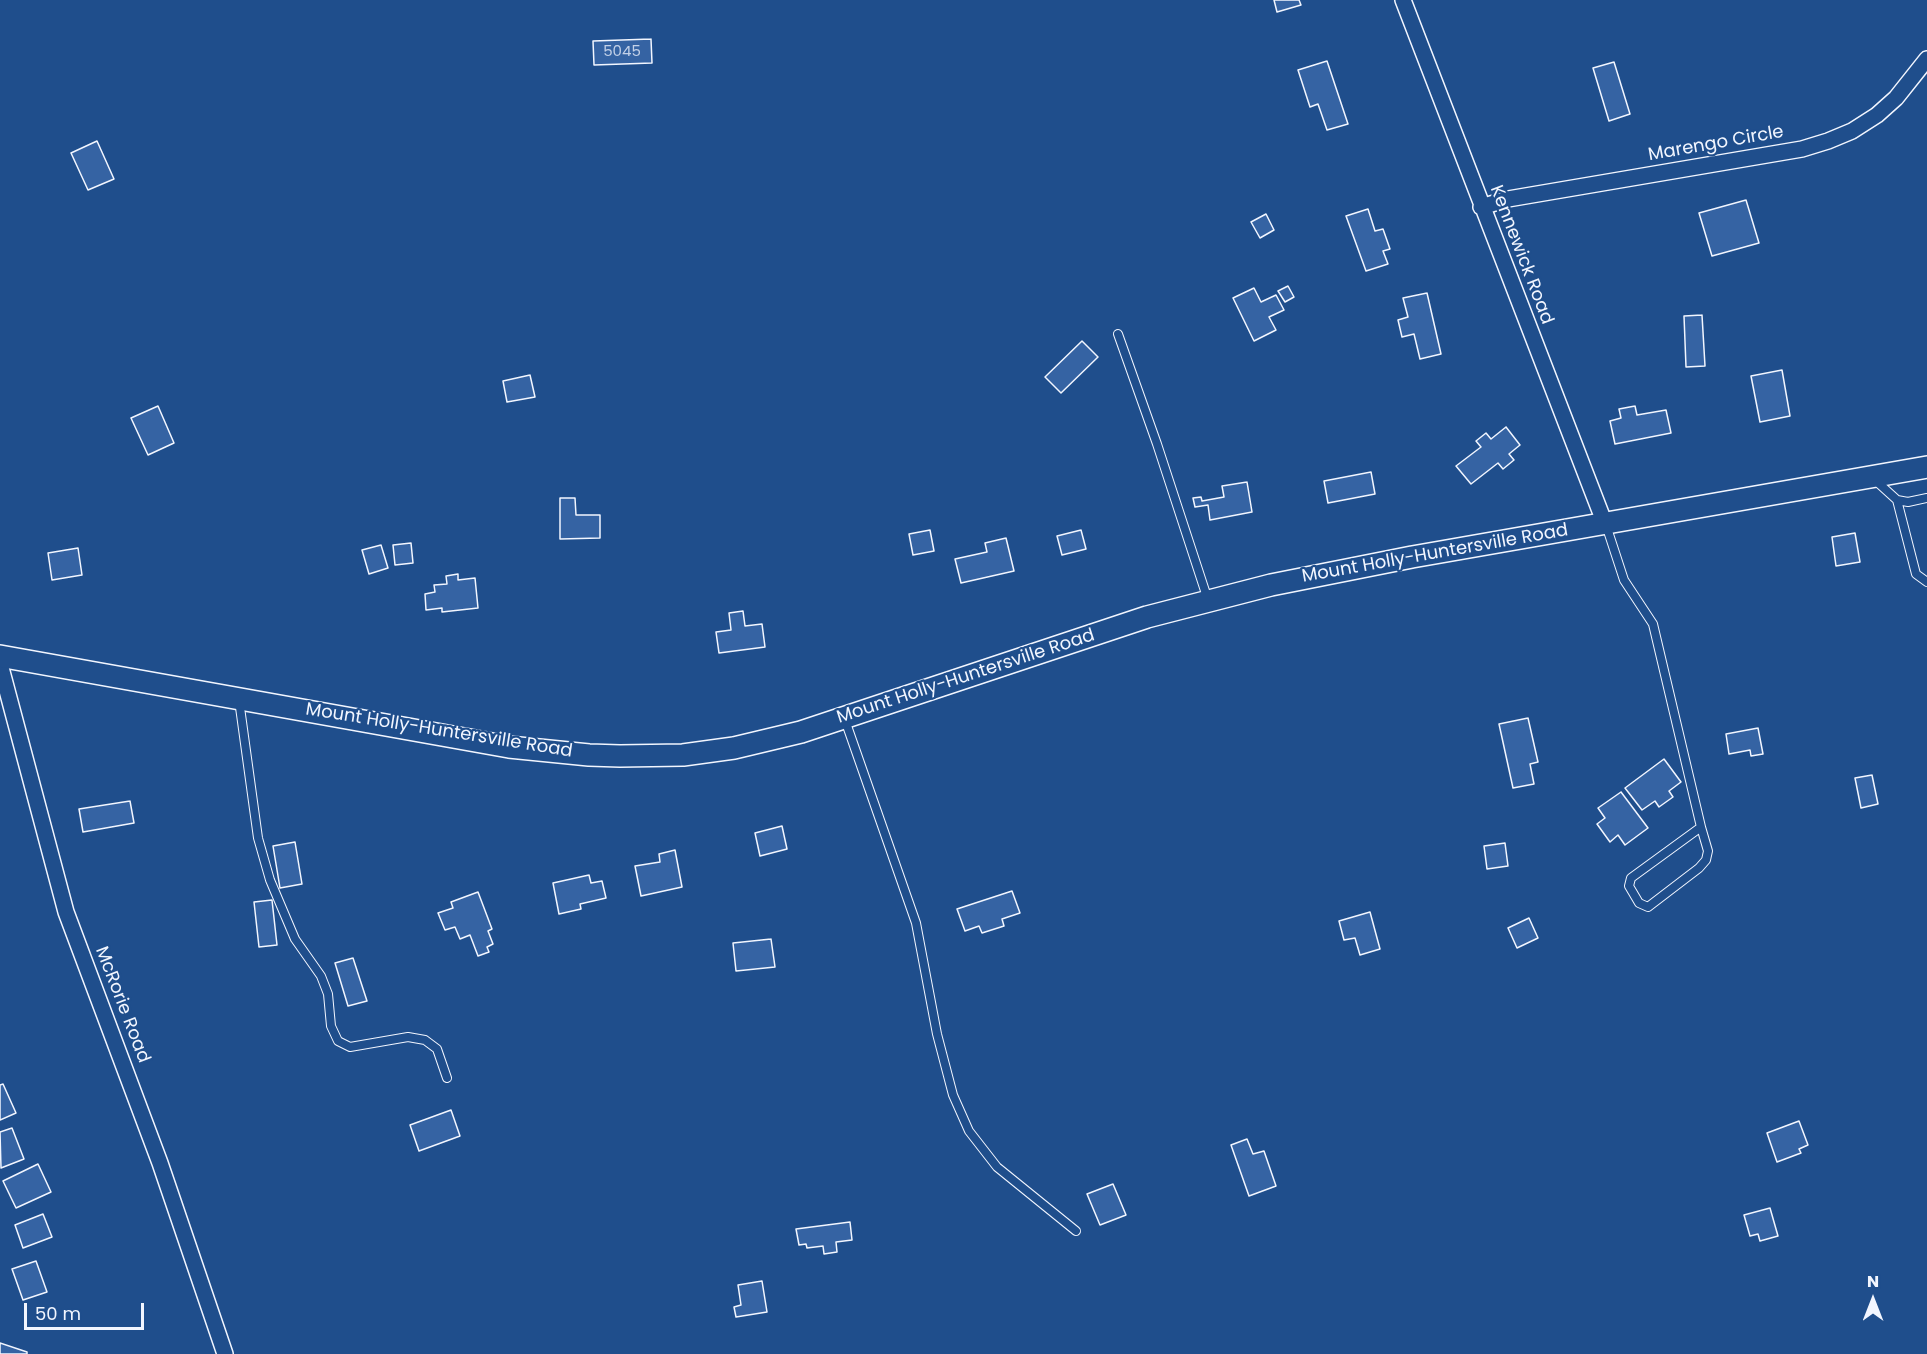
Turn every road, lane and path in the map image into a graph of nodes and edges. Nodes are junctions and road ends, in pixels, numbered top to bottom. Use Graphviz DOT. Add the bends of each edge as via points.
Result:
graph roads {
  1 [pos="1403,0"];
  2 [pos="1927,59"];
  3 [pos="1481,207"];
  4 [pos="1118,334"];
  5 [pos="1927,467"];
  6 [pos="1872,477"];
  7 [pos="1927,498"];
  8 [pos="1897,500"];
  9 [pos="1605,524"];
  10 [pos="1927,582"];
  11 [pos="1209,601"];
  12 [pos="1,656"];
  13 [pos="239,698"];
  14 [pos="844,718"];
  15 [pos="1701,827"];
  16 [pos="447,1078"];
  17 [pos="1077,1231"];
  18 [pos="225,1354"];
  1 -- 3 [label="street, Kennewick Road"];
  2 -- 3 [label="street, Marengo Circle" via="1877,115 1828,141"];
  3 -- 9 [label="street, Kennewick Road"];
  4 -- 11 [label="lane"];
  5 -- 6 [label="main road, Mount Holly-Huntersville Road"];
  6 -- 8 [label="lane"];
  6 -- 9 [label="main road, Mount Holly-Huntersville Road"];
  7 -- 8 [label="lane"];
  8 -- 10 [label="lane" via="1916,574"];
  9 -- 11 [label="main road, Mount Holly-Huntersville Road" via="1314,575"];
  9 -- 15 [label="lane" via="1624,580 1653,624"];
  11 -- 14 [label="main road, Mount Holly-Huntersville Road" via="1148,617"];
  12 -- 13 [label="main road, Mount Holly-Huntersville Road"];
  12 -- 18 [label="street, McRorie Road" via="66,912 160,1162"];
  13 -- 14 [label="main road, Mount Holly-Huntersville Road" via="509,747 620,756 682,755 734,748"];
  13 -- 16 [label="lane" via="258,838 270,880 294,939 321,976 338,1041 350,1047 408,1037 425,1040 436,1049"];
  14 -- 17 [label="lane" via="916,923 942,1054 953,1095 969,1131 996,1167"];
  15 -- 15 [label="lane" via="1708,851 1706,860 1648,907 1639,903 1629,886 1630,878"];
}
